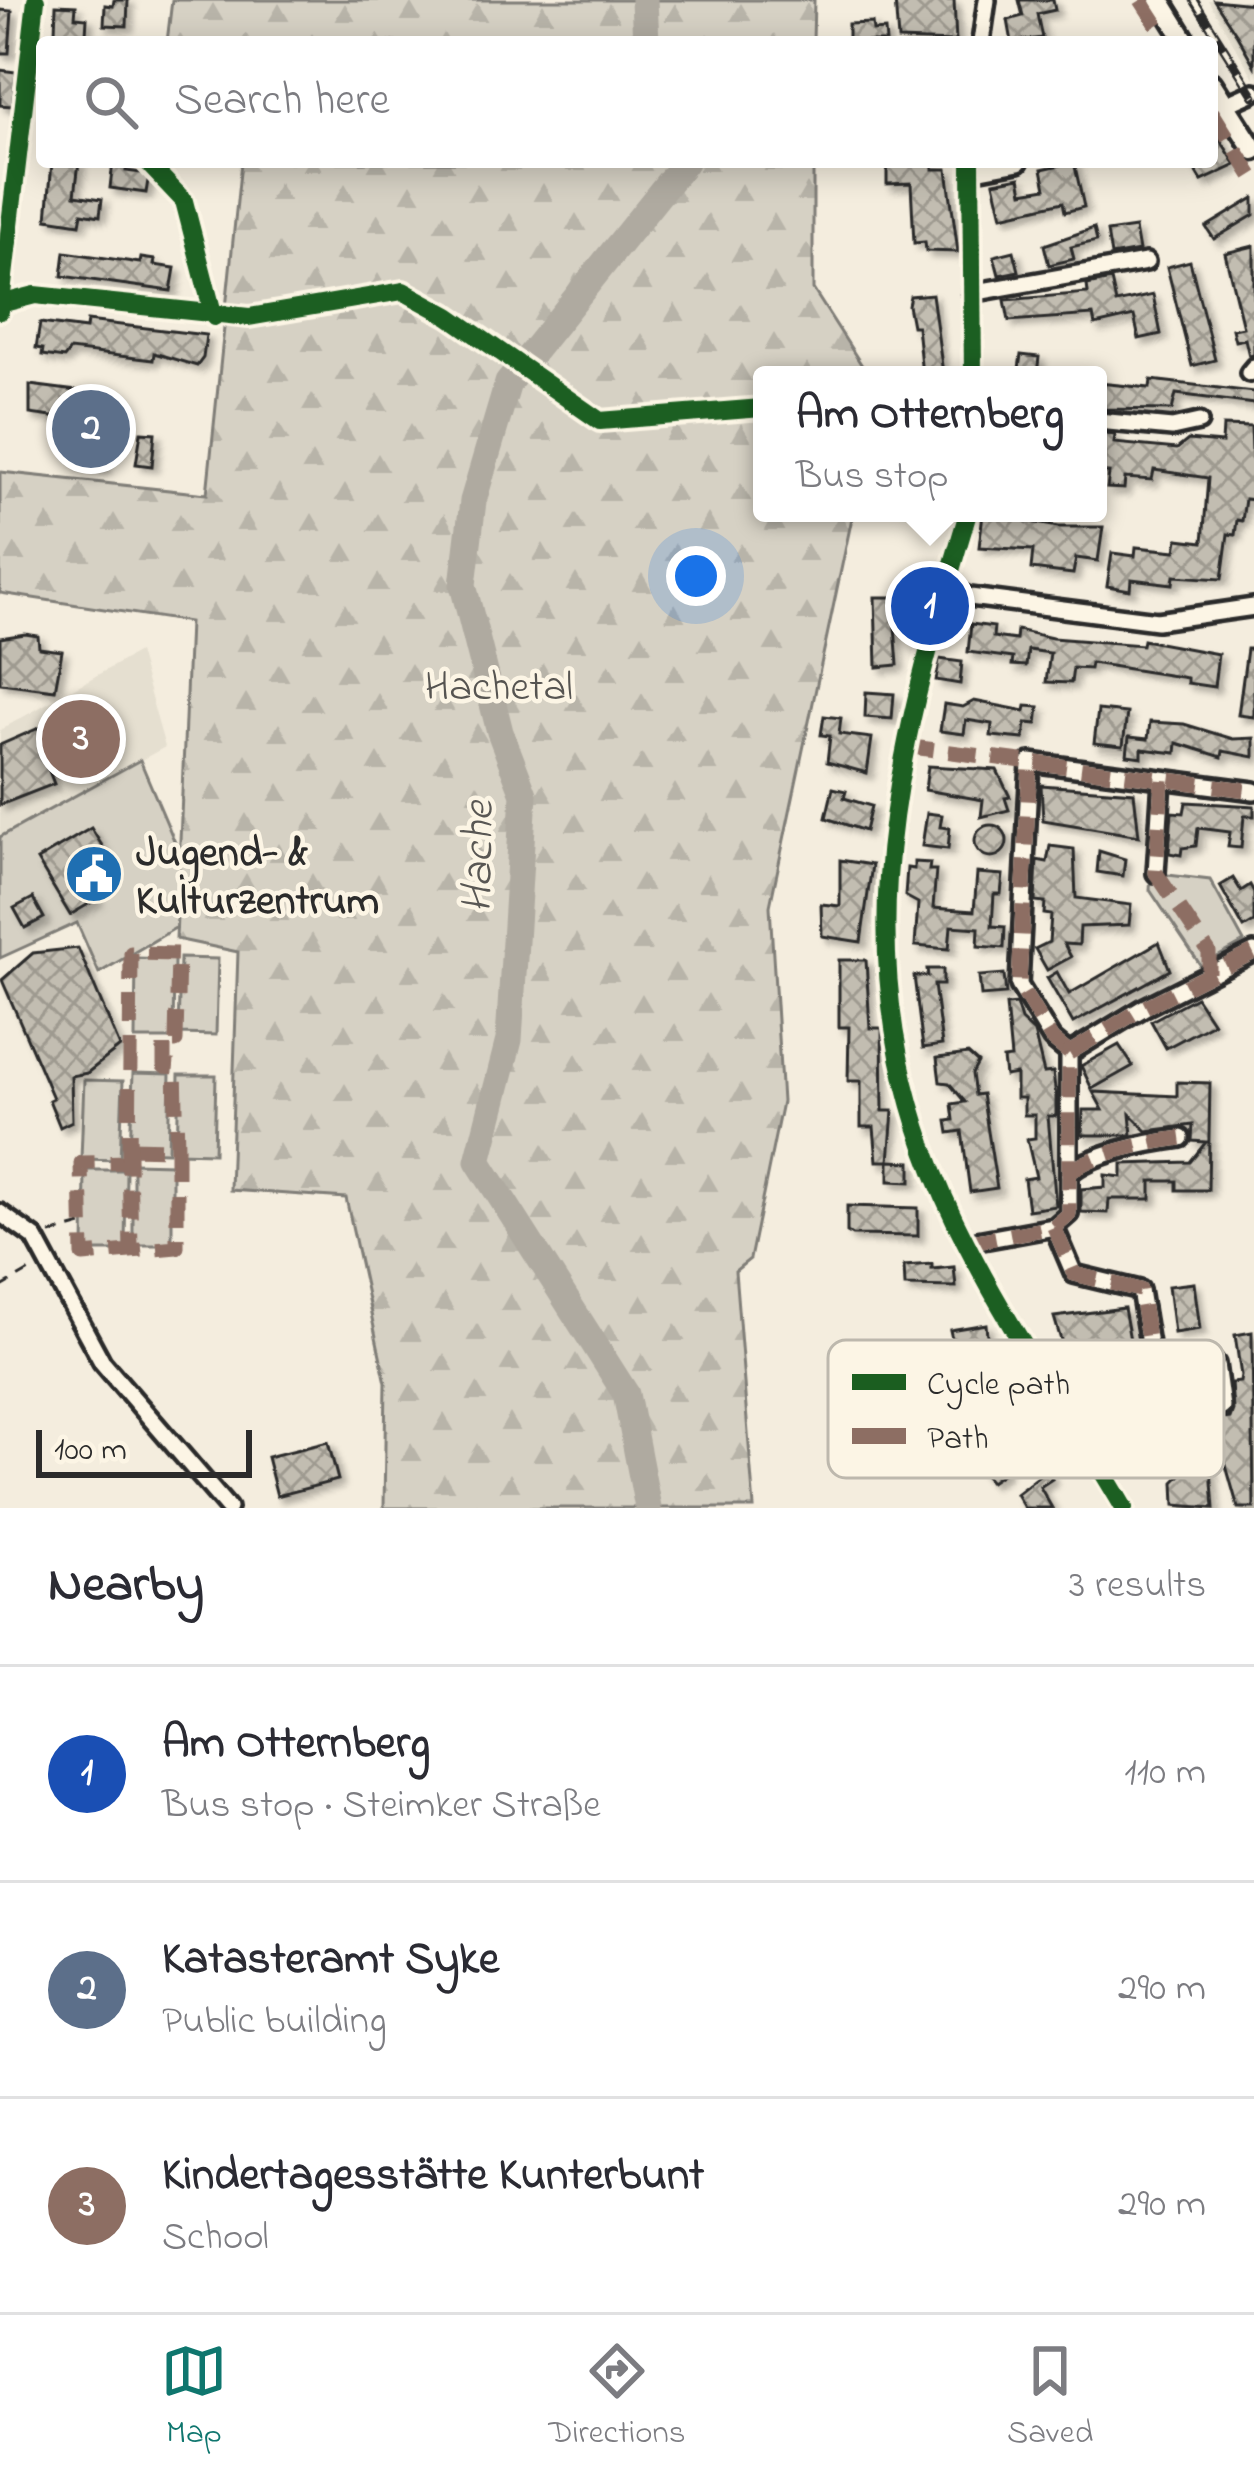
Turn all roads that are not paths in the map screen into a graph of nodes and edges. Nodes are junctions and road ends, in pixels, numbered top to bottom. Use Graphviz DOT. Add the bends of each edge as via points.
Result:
graph roads {
  1 [pos="36,0"];
  2 [pos="986,0"];
  3 [pos="1160,0"];
  4 [pos="982,36"];
  5 [pos="1182,36"];
  6 [pos="1254,92"];
  7 [pos="1218,94"];
  8 [pos="1225,105"];
  9 [pos="1254,150"];
  10 [pos="971,168"];
  11 [pos="4,254"];
  12 [pos="1146,262"];
  13 [pos="970,293"];
  14 [pos="0,310"];
  15 [pos="973,366"];
  16 [pos="1107,422"];
  17 [pos="1199,422"];
  18 [pos="965,522"];
  19 [pos="945,588"];
  20 [pos="1254,607"];
  21 [pos="1162,780"];
  22 [pos="1254,791"];
  23 [pos="1156,873"];
  24 [pos="1254,952"];
  25 [pos="1069,1053"];
  26 [pos="1181,1138"];
  27 [pos="1069,1174"];
  28 [pos="0,1213"];
  29 [pos="1054,1227"];
  30 [pos="965,1243"];
  31 [pos="1025,1340"];
  32 [pos="1148,1340"];
  33 [pos="1107,1478"];
  34 [pos="228,1508"];
  35 [pos="1124,1508"];
  1 -- 11 [label="street"];
  2 -- 4 [label="street"];
  3 -- 5 [label="main road"];
  6 -- 8 [label="street"];
  7 -- 8 [label="main road"];
  8 -- 9 [label="main road"];
  10 -- 13 [label="street"];
  11 -- 14 [label="street"];
  12 -- 13 [label="street"];
  13 -- 15 [label="street"];
  16 -- 17 [label="street" via="1172,428"];
  18 -- 19 [label="street"];
  19 -- 20 [label="street" via="970,598 1156,620"];
  19 -- 30 [label="street" via="904,746 884,936 893,1039 916,1128"];
  21 -- 22 [label="street"];
  21 -- 23 [label="street"];
  21 -- 25 [label="street" via="1030,762 1019,985"];
  24 -- 25 [label="street"];
  25 -- 27 [label="street"];
  26 -- 27 [label="street" via="1136,1145"];
  27 -- 29 [label="street" via="1069,1214"];
  28 -- 34 [label="street" via="35,1238 102,1362"];
  29 -- 30 [label="street"];
  29 -- 32 [label="street" via="1074,1274 1140,1290"];
  30 -- 31 [label="street"];
  33 -- 35 [label="street"];
}
